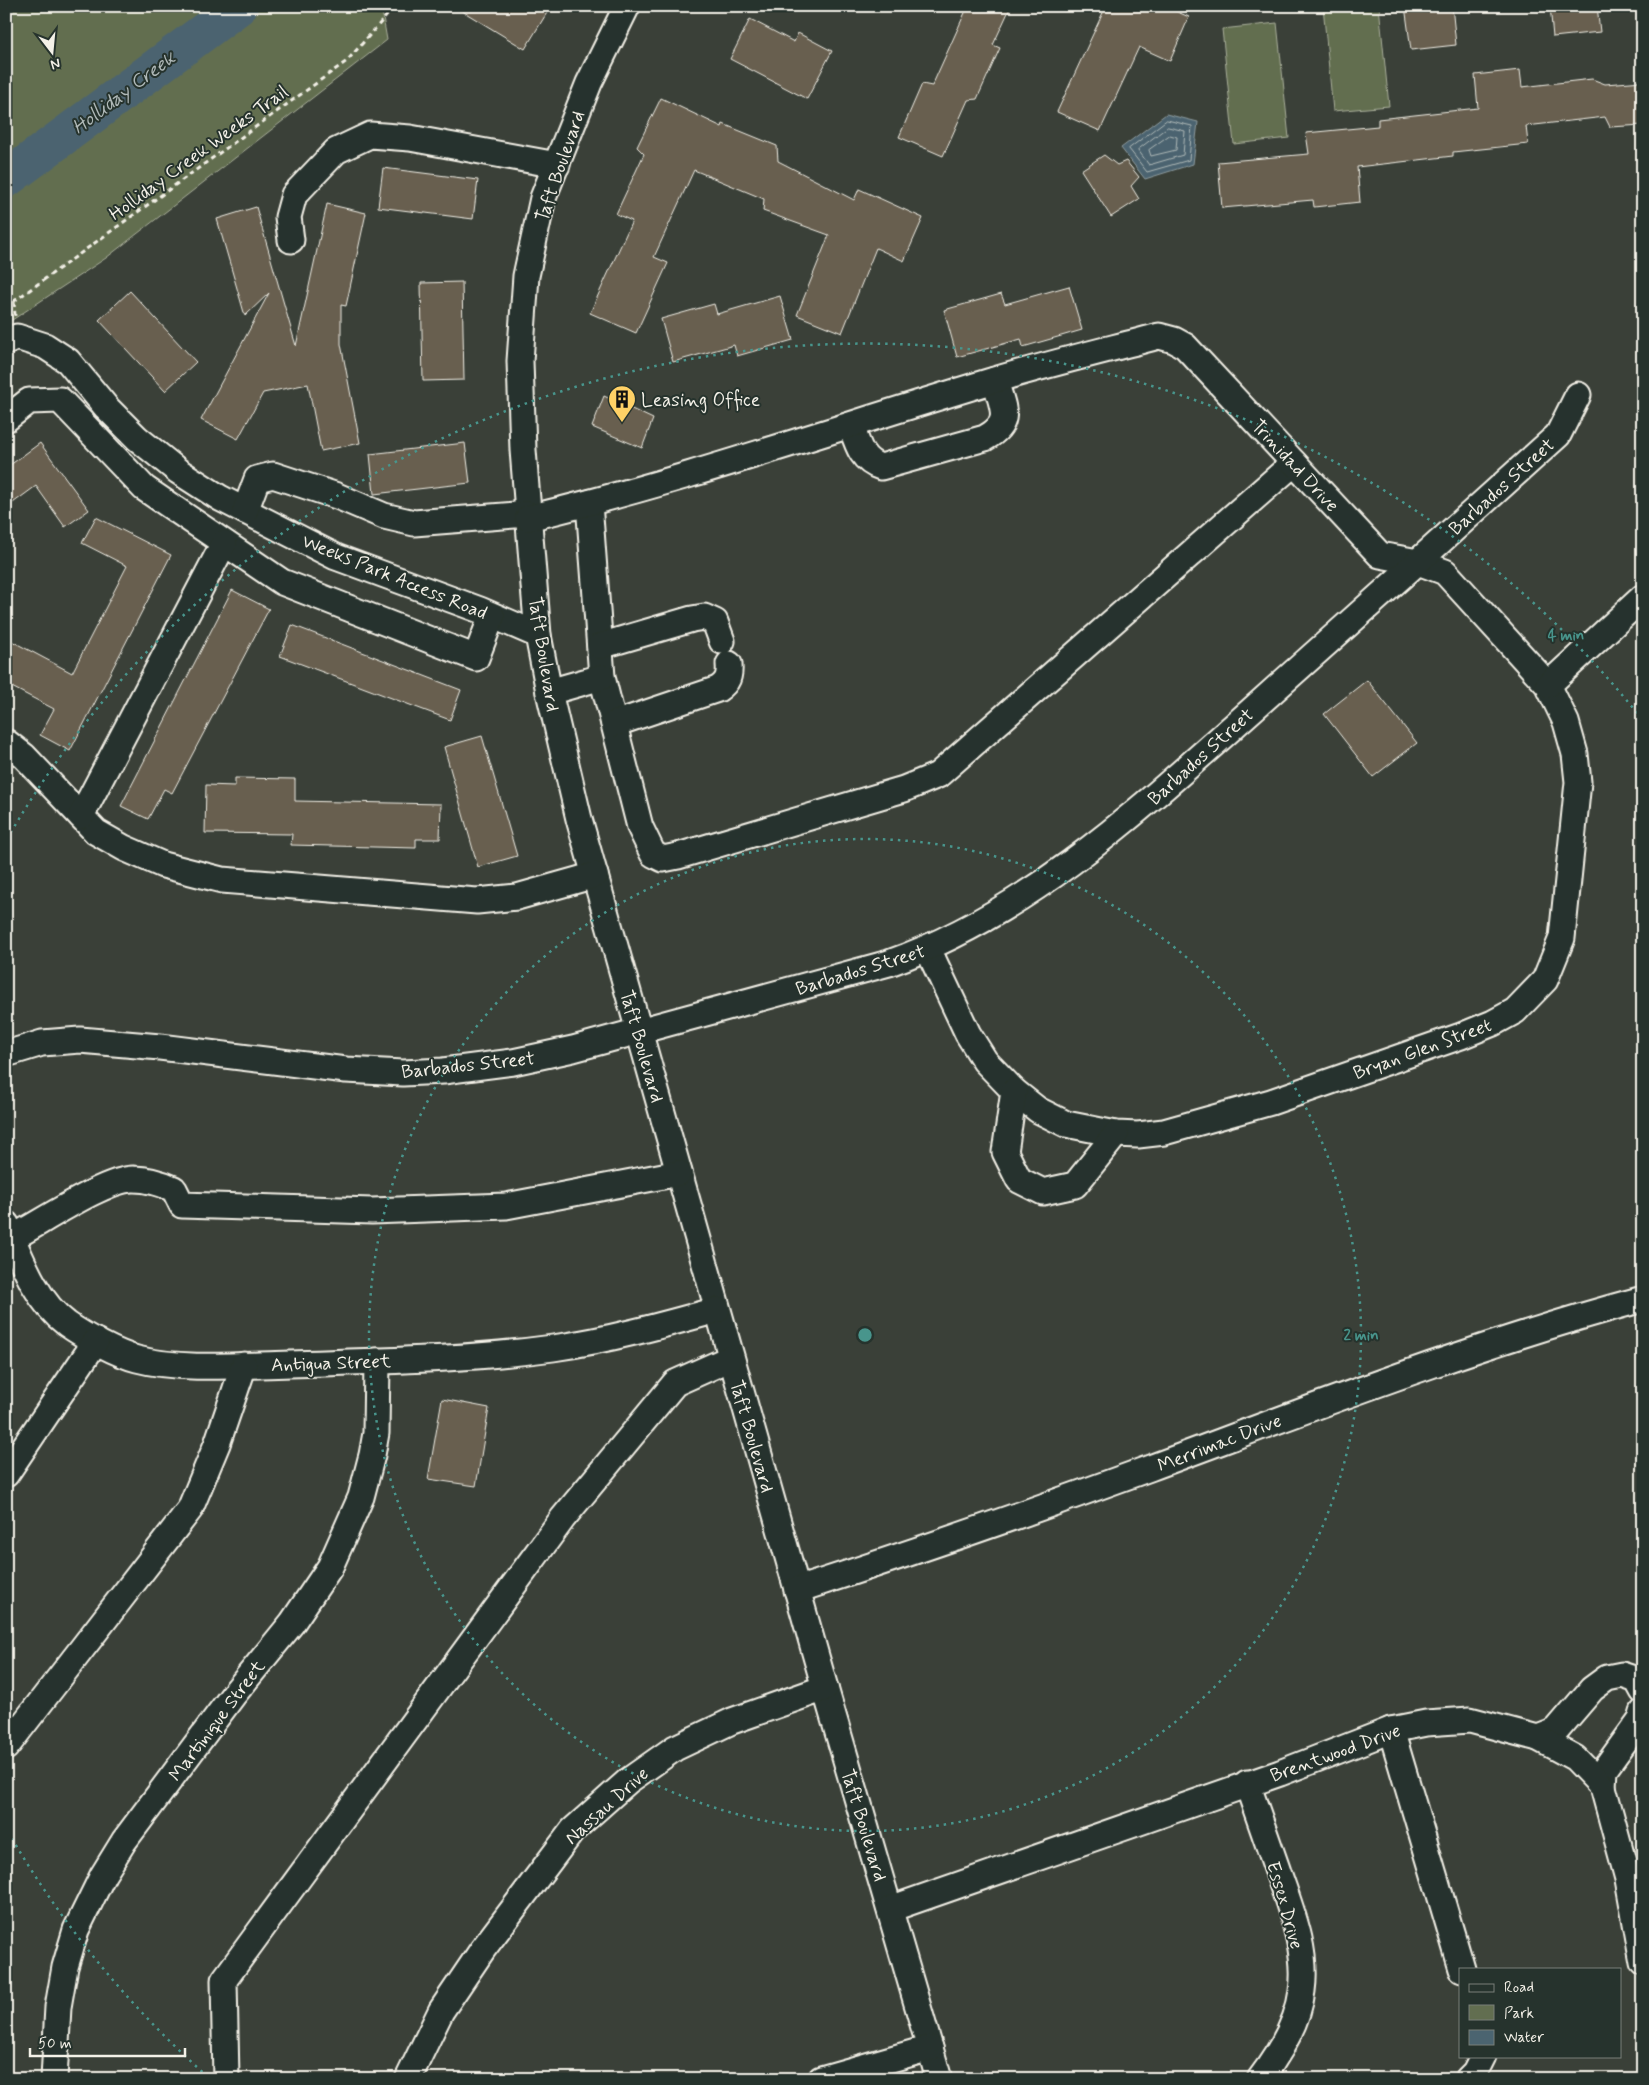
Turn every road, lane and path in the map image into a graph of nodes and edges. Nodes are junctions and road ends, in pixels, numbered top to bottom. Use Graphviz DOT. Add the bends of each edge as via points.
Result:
graph roads {
  1 [pos="395,6"];
  2 [pos="627,6"];
  3 [pos="556,165"];
  4 [pos="291,240"];
  5 [pos="6,307"];
  6 [pos="12,339"];
  7 [pos="995,380"];
  8 [pos="1578,395"];
  9 [pos="6,419"];
  10 [pos="851,425"];
  11 [pos="1294,463"];
  12 [pos="589,503"];
  13 [pos="245,511"];
  14 [pos="528,516"];
  15 [pos="224,543"];
  16 [pos="1418,562"];
  17 [pos="1643,597"];
  18 [pos="492,616"];
  19 [pos="538,636"];
  20 [pos="722,640"];
  21 [pos="600,646"];
  22 [pos="730,664"];
  23 [pos="602,677"];
  24 [pos="1548,685"];
  25 [pos="549,692"];
  26 [pos="614,724"];
  27 [pos="6,742"];
  28 [pos="81,816"];
  29 [pos="594,875"];
  30 [pos="928,949"];
  31 [pos="639,1031"];
  32 [pos="6,1054"];
  33 [pos="1014,1091"];
  34 [pos="1116,1134"];
  35 [pos="679,1173"];
  36 [pos="8,1234"];
  37 [pos="1643,1299"];
  38 [pos="717,1310"];
  39 [pos="96,1341"];
  40 [pos="731,1358"];
  41 [pos="377,1361"];
  42 [pos="244,1365"];
  43 [pos="6,1474"];
  44 [pos="797,1590"];
  45 [pos="825,1688"];
  46 [pos="1643,1692"];
  47 [pos="1643,1712"];
  48 [pos="1390,1730"];
  49 [pos="1538,1738"];
  50 [pos="6,1747"];
  51 [pos="1247,1783"];
  52 [pos="1602,1787"];
  53 [pos="890,1908"];
  54 [pos="1643,1962"];
  55 [pos="1462,1968"];
  56 [pos="930,2048"];
  57 [pos="1482,2058"];
  58 [pos="54,2079"];
  59 [pos="226,2079"];
  60 [pos="408,2079"];
  61 [pos="821,2079"];
  62 [pos="939,2079"];
  63 [pos="1260,2079"];
  64 [pos="1468,2079"];
  1 -- 5 [label="path, Holliday Creek Weeks Trail" via="347,62"];
  2 -- 3 [label="street, Taft Boulevard" via="589,83"];
  3 -- 4 [label="street" via="410,138 370,135 336,152 294,194 288,217"];
  3 -- 14 [label="street, Taft Boulevard" via="543,198 526,276 520,361"];
  6 -- 13 [label="street, Weeks Park Access Road" via="45,346 68,361 137,438 178,471"];
  7 -- 10 [label="street"];
  7 -- 10 [label="street" via="1004,422 985,438 881,467 871,464 861,452"];
  7 -- 11 [label="street, Trinidad Drive" via="1159,336 1174,340 1185,346"];
  8 -- 16 [label="street, Barbados Street" via="1558,435"];
  9 -- 15 [label="street" via="29,401 60,400 144,488"];
  10 -- 12 [label="street"];
  11 -- 16 [label="street, Trinidad Drive" via="1380,555"];
  11 -- 26 [label="street" via="938,775 904,790 663,859 653,854 640,827"];
  12 -- 14 [label="street"];
  12 -- 21 [label="street"];
  13 -- 14 [label="street" via="257,479 273,475 384,516 414,523"];
  13 -- 18 [label="street, Weeks Park Access Road" via="336,557"];
  14 -- 19 [label="street, Taft Boulevard"];
  15 -- 18 [label="street" via="282,582 476,658"];
  15 -- 28 [label="street"];
  16 -- 24 [label="street, Bryan Glen Street" via="1445,572"];
  16 -- 30 [label="street, Barbados Street" via="1134,814 1018,900"];
  17 -- 24 [label="street"];
  18 -- 19 [label="street, Weeks Park Access Road"];
  19 -- 25 [label="street, Taft Boulevard"];
  20 -- 21 [label="street" via="715,622 704,617"];
  21 -- 23 [label="street"];
  22 -- 26 [label="street" via="727,682 718,689"];
  23 -- 25 [label="street"];
  23 -- 26 [label="street"];
  24 -- 34 [label="street, Bryan Glen Street" via="1566,722 1575,754 1578,782 1562,938 1545,980 1515,1011 1461,1036 1271,1102 1164,1132"];
  25 -- 29 [label="street, Taft Boulevard"];
  27 -- 28 [label="street" via="24,756"];
  28 -- 29 [label="street" via="96,832 163,866 222,880 478,901 517,897"];
  29 -- 31 [label="street, Taft Boulevard"];
  30 -- 31 [label="street, Barbados Street" via="890,963"];
  30 -- 33 [label="street, Bryan Glen Street" via="968,1034 985,1060"];
  31 -- 32 [label="street, Barbados Street" via="513,1062 442,1071 346,1070 80,1040 42,1044"];
  31 -- 35 [label="street, Taft Boulevard"];
  33 -- 34 [label="street, Bryan Glen Street" via="1038,1110 1066,1124"];
  33 -- 34 [label="street" via="1005,1152 1019,1180 1043,1192 1075,1185"];
  35 -- 36 [label="street" via="506,1206 372,1211 182,1205 174,1189 154,1181 132,1178 107,1186"];
  35 -- 38 [label="street, Taft Boulevard"];
  36 -- 39 [label="street, Antigua Street" via="48,1306 66,1324"];
  37 -- 44 [label="street, Merrimac Drive" via="1413,1372 1128,1476"];
  38 -- 40 [label="street, Taft Boulevard"];
  38 -- 41 [label="street, Antigua Street" via="647,1330 553,1348"];
  39 -- 42 [label="street, Antigua Street" via="136,1359 161,1363"];
  39 -- 43 [label="street"];
  40 -- 44 [label="street, Taft Boulevard"];
  40 -- 59 [label="street" via="675,1383 564,1518 224,1980"];
  41 -- 42 [label="street, Antigua Street"];
  41 -- 58 [label="street, Martinique Street" via="376,1433 372,1455 361,1497 330,1567 292,1623 234,1694 124,1841 103,1875 76,1930 65,1967 58,2007"];
  42 -- 50 [label="street" via="218,1444 190,1510"];
  44 -- 45 [label="street, Taft Boulevard"];
  45 -- 53 [label="street, Taft Boulevard"];
  45 -- 60 [label="street, Nassau Drive" via="732,1721 675,1748 628,1781 573,1830 441,2011"];
  46 -- 49 [label="street" via="1637,1680 1622,1675 1607,1678 1592,1689 1556,1731"];
  47 -- 52 [label="street" via="1604,1770"];
  48 -- 49 [label="street, Brentwood Drive" via="1470,1720"];
  48 -- 51 [label="street, Brentwood Drive"];
  48 -- 55 [label="street"];
  49 -- 52 [label="street, Brentwood Drive" via="1575,1758"];
  51 -- 53 [label="street, Brentwood Drive"];
  51 -- 63 [label="street, Essex Drive" via="1294,1919 1303,1965 1302,1992 1293,2026"];
  52 -- 54 [label="street, Brentwood Drive" via="1628,1878"];
  53 -- 56 [label="street, Taft Boulevard"];
  56 -- 61 [label="street"];
  56 -- 62 [label="street, Taft Boulevard"];
  57 -- 64 [label="street"];
}
